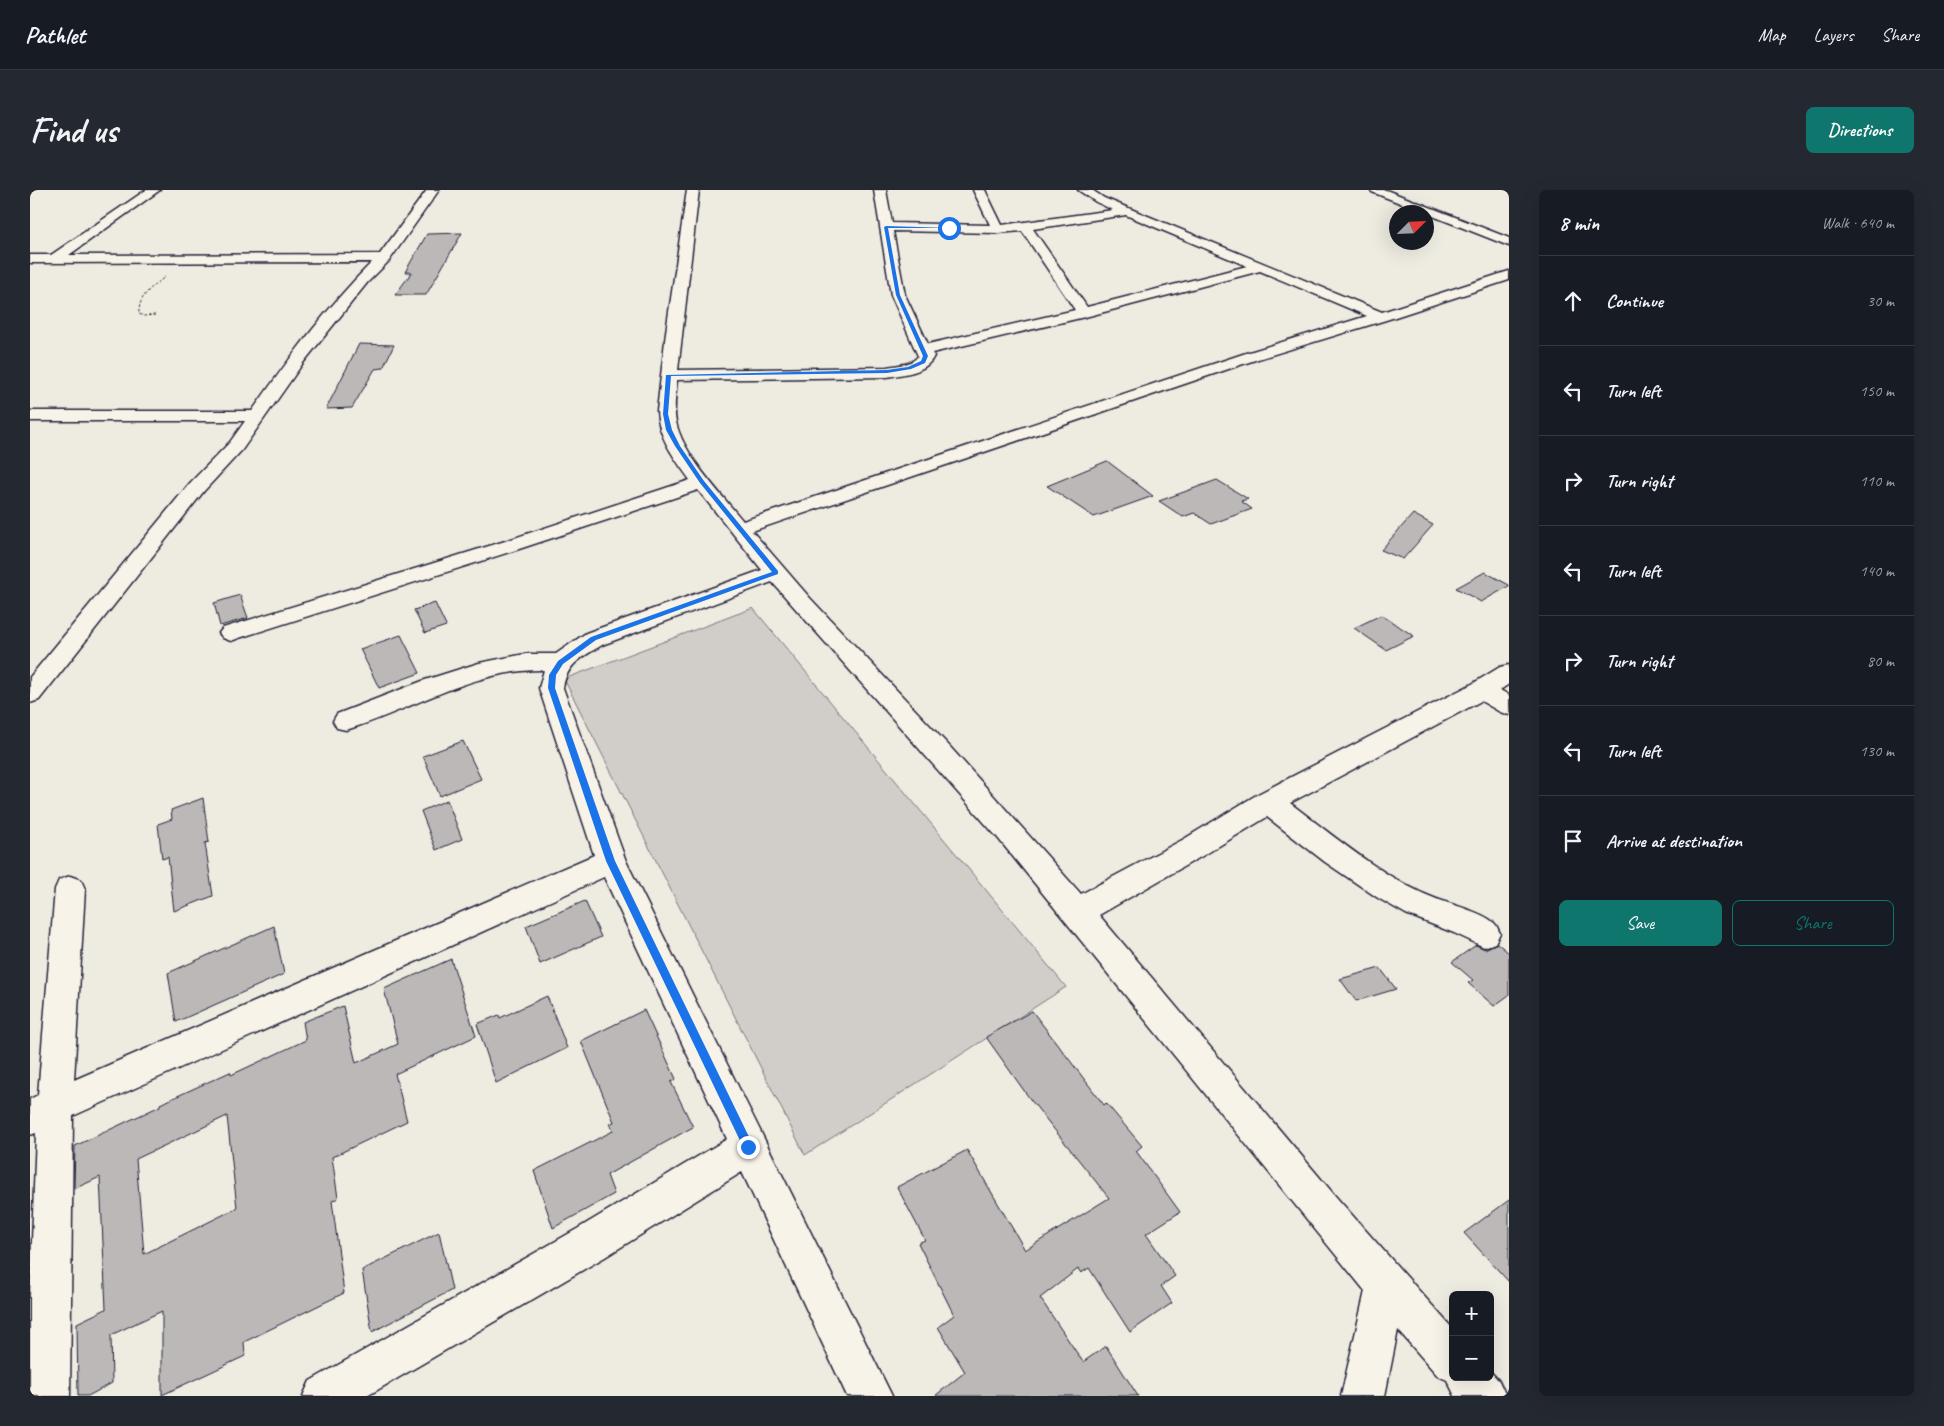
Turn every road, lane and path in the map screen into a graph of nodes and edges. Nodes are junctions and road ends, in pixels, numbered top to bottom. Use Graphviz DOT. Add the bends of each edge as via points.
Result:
graph roads {
  1 [pos="154,190"];
  2 [pos="433,190"];
  3 [pos="694,190"];
  4 [pos="880,190"];
  5 [pos="979,190"];
  6 [pos="1084,190"];
  7 [pos="1385,191"];
  8 [pos="1126,211"];
  9 [pos="1024,226"];
  10 [pos="886,227"];
  11 [pos="998,229"];
  12 [pos="1509,242"];
  13 [pos="384,258"];
  14 [pos="30,259"];
  15 [pos="54,259"];
  16 [pos="187,260"];
  17 [pos="1260,266"];
  18 [pos="1509,275"];
  19 [pos="1084,313"];
  20 [pos="155,316"];
  21 [pos="1381,317"];
  22 [pos="923,350"];
  23 [pos="669,375"];
  24 [pos="30,416"];
  25 [pos="258,416"];
  26 [pos="702,482"];
  27 [pos="738,529"];
  28 [pos="776,573"];
  29 [pos="231,633"];
  30 [pos="560,662"];
  31 [pos="1509,673"];
  32 [pos="1481,690"];
  33 [pos="30,694"];
  34 [pos="1509,706"];
  35 [pos="346,721"];
  36 [pos="1268,802"];
  37 [pos="611,861"];
  38 [pos="70,890"];
  39 [pos="1078,911"];
  40 [pos="1484,933"];
  41 [pos="42,1112"];
  42 [pos="748,1147"];
  43 [pos="1386,1287"];
  44 [pos="1449,1357"];
  45 [pos="1471,1381"];
  46 [pos="48,1396"];
  47 [pos="325,1396"];
  48 [pos="870,1396"];
  49 [pos="1363,1396"];
  50 [pos="1484,1396"];
  1 -- 15 [label="street"];
  2 -- 13 [label="street"];
  3 -- 23 [label="street" via="689,205"];
  4 -- 10 [label="street"];
  5 -- 11 [label="street"];
  6 -- 8 [label="street"];
  7 -- 12 [label="street"];
  8 -- 9 [label="street"];
  8 -- 17 [label="street"];
  9 -- 11 [label="street"];
  9 -- 19 [label="street"];
  10 -- 11 [label="street"];
  10 -- 22 [label="street" via="898,295"];
  13 -- 16 [label="street"];
  13 -- 25 [label="street" via="296,360"];
  14 -- 15 [label="street"];
  15 -- 16 [label="street"];
  16 -- 20 [label="path" via="142,298 139,314"];
  17 -- 19 [label="street"];
  17 -- 21 [label="street"];
  18 -- 21 [label="street"];
  19 -- 22 [label="street"];
  21 -- 27 [label="street" via="1252,356"];
  22 -- 23 [label="street" via="926,356 923,362 887,372"];
  23 -- 26 [label="street" via="665,414 669,430"];
  24 -- 25 [label="street"];
  25 -- 33 [label="street"];
  26 -- 27 [label="street"];
  26 -- 29 [label="street"];
  27 -- 28 [label="street"];
  28 -- 30 [label="street" via="594,639"];
  28 -- 39 [label="street" via="943,755"];
  30 -- 35 [label="street" via="528,662 498,667 455,679"];
  30 -- 37 [label="street" via="552,675 551,688"];
  31 -- 32 [label="street"];
  32 -- 34 [label="street"];
  32 -- 36 [label="street"];
  36 -- 39 [label="street"];
  36 -- 40 [label="street" via="1350,864 1391,890"];
  37 -- 41 [label="street"];
  37 -- 42 [label="street"];
  38 -- 41 [label="street"];
  39 -- 43 [label="street"];
  41 -- 46 [label="street"];
  42 -- 47 [label="street" via="591,1243"];
  42 -- 48 [label="street"];
  43 -- 44 [label="street"];
  43 -- 49 [label="street"];
  45 -- 50 [label="street"];
}
